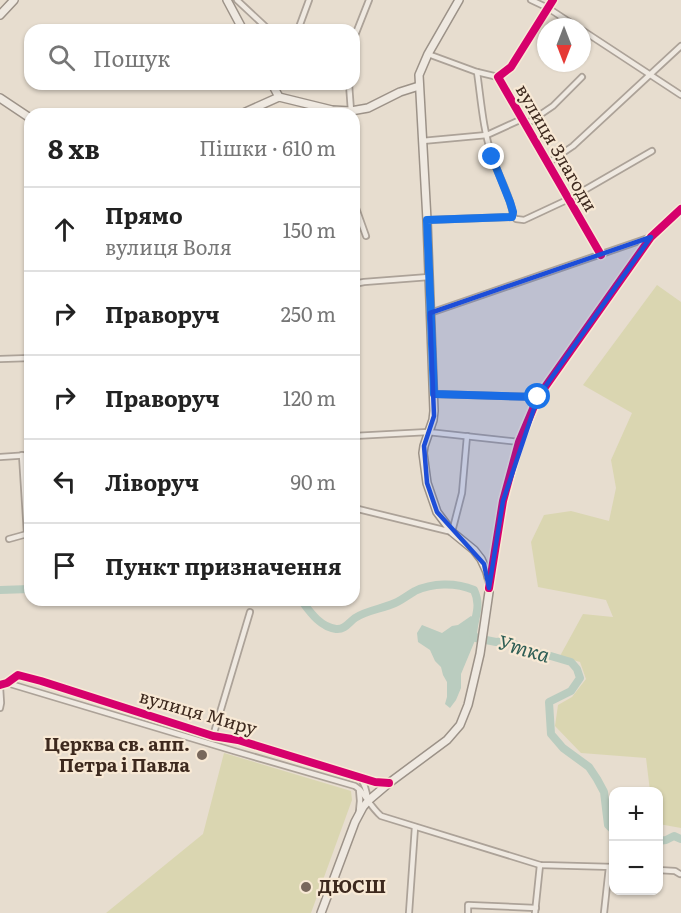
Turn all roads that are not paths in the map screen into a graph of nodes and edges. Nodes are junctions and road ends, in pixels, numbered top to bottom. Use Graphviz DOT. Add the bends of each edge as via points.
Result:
graph roads {
  1 [pos="14,0"];
  2 [pos="227,0"];
  3 [pos="237,0"];
  4 [pos="309,0"];
  5 [pos="369,0"];
  6 [pos="459,0"];
  7 [pos="531,0"];
  8 [pos="553,0"];
  9 [pos="548,8"];
  10 [pos="0,15"];
  11 [pos="563,18"];
  12 [pos="240,24"];
  13 [pos="263,24"];
  14 [pos="300,24"];
  15 [pos="360,24"];
  16 [pos="591,36"];
  17 [pos="681,46"];
  18 [pos="428,54"];
  19 [pos="477,72"];
  20 [pos="651,74"];
  21 [pos="419,75"];
  22 [pos="498,77"];
  23 [pos="582,77"];
  24 [pos="419,86"];
  25 [pos="275,90"];
  26 [pos="349,90"];
  27 [pos="400,92"];
  28 [pos="419,95"];
  29 [pos="681,95"];
  30 [pos="279,97"];
  31 [pos="0,98"];
  32 [pos="254,108"];
  33 [pos="324,108"];
  34 [pos="351,108"];
  35 [pos="360,110"];
  36 [pos="24,114"];
  37 [pos="522,119"];
  38 [pos="525,125"];
  39 [pos="487,135"];
  40 [pos="422,141"];
  41 [pos="652,151"];
  42 [pos="548,163"];
  43 [pos="569,199"];
  44 [pos="681,210"];
  45 [pos="513,216"];
  46 [pos="360,219"];
  47 [pos="427,220"];
  48 [pos="366,236"];
  49 [pos="651,237"];
  50 [pos="601,255"];
  51 [pos="429,277"];
  52 [pos="360,283"];
  53 [pos="430,313"];
  54 [pos="24,358"];
  55 [pos="0,359"];
  56 [pos="434,394"];
  57 [pos="538,397"];
  58 [pos="428,432"];
  59 [pos="360,436"];
  60 [pos="466,436"];
  61 [pos="519,442"];
  62 [pos="22,455"];
  63 [pos="0,457"];
  64 [pos="24,487"];
  65 [pos="360,509"];
  66 [pos="452,532"];
  67 [pos="24,535"];
  68 [pos="9,539"];
  69 [pos="489,588"];
  70 [pos="250,612"];
  71 [pos="7,683"];
  72 [pos="0,686"];
  73 [pos="0,708"];
  74 [pos="213,736"];
  75 [pos="361,778"];
  76 [pos="389,783"];
  77 [pos="359,789"];
  78 [pos="369,800"];
  79 [pos="358,815"];
  80 [pos="415,827"];
  81 [pos="540,865"];
  82 [pos="609,867"];
  83 [pos="663,870"];
  84 [pos="680,874"];
  85 [pos="609,880"];
  86 [pos="535,911"];
  87 [pos="321,913"];
  88 [pos="409,913"];
  89 [pos="468,913"];
  90 [pos="604,913"];
  1 -- 10 [label="main road"];
  2 -- 12 [label="main road"];
  3 -- 13 [label="street"];
  4 -- 14 [label="street"];
  5 -- 15 [label="street"];
  6 -- 18 [label="main road"];
  7 -- 9 [label="street"];
  8 -- 9 [label="street, вулиця Злагоди"];
  9 -- 11 [label="street"];
  9 -- 22 [label="street, вулиця Злагоди" via="511,67"];
  16 -- 20 [label="street"];
  17 -- 20 [label="street"];
  18 -- 19 [label="street"];
  18 -- 21 [label="main road"];
  19 -- 22 [label="street"];
  19 -- 39 [label="street"];
  20 -- 29 [label="street"];
  20 -- 42 [label="street" via="573,146"];
  21 -- 24 [label="main road"];
  21 -- 27 [label="main road"];
  22 -- 37 [label="street, вулиця Злагоди"];
  23 -- 38 [label="street, вулиця Злагоди" via="553,106"];
  24 -- 27 [label="main road"];
  24 -- 28 [label="main road"];
  25 -- 30 [label="main road"];
  26 -- 34 [label="street"];
  27 -- 28 [label="main road"];
  27 -- 35 [label="main road"];
  28 -- 40 [label="main road"];
  30 -- 32 [label="main road"];
  30 -- 33 [label="main road"];
  31 -- 36 [label="main road"];
  37 -- 38 [label="street, вулиця Злагоди"];
  37 -- 39 [label="street"];
  38 -- 42 [label="street, вулиця Злагоди"];
  39 -- 40 [label="street"];
  39 -- 45 [label="street"];
  40 -- 47 [label="main road"];
  41 -- 43 [label="street"];
  42 -- 43 [label="street, вулиця Злагоди"];
  43 -- 45 [label="street" via="524,220"];
  43 -- 50 [label="street, вулиця Злагоди"];
  44 -- 49 [label="street"];
  45 -- 47 [label="street"];
  46 -- 48 [label="street"];
  47 -- 51 [label="main road"];
  49 -- 50 [label="street"];
  49 -- 57 [label="street"];
  50 -- 53 [label="street"];
  51 -- 52 [label="street"];
  51 -- 53 [label="main road"];
  53 -- 56 [label="main road"];
  54 -- 55 [label="street"];
  56 -- 57 [label="street"];
  56 -- 58 [label="main road" via="434,416"];
  57 -- 61 [label="street"];
  58 -- 59 [label="street"];
  58 -- 60 [label="street"];
  58 -- 66 [label="main road" via="423,453 426,483 437,512"];
  60 -- 61 [label="street"];
  60 -- 66 [label="street" via="462,493"];
  61 -- 69 [label="street" via="503,501"];
  62 -- 63 [label="street"];
  62 -- 64 [label="street"];
  65 -- 66 [label="street"];
  66 -- 69 [label="main road" via="481,560"];
  67 -- 68 [label="street"];
  69 -- 76 [label="main road" via="480,654 460,725 447,740"];
  70 -- 74 [label="street"];
  71 -- 72 [label="street, вулиця Миру"];
  71 -- 74 [label="street, вулиця Миру" via="18,675"];
  71 -- 77 [label="street, вулиця Миру"];
  72 -- 73 [label="street"];
  74 -- 75 [label="street, вулиця Миру"];
  75 -- 76 [label="street, вулиця Миру"];
  75 -- 78 [label="street"];
  76 -- 78 [label="main road"];
  77 -- 78 [label="street, вулиця Миру"];
  77 -- 79 [label="street"];
  78 -- 79 [label="main road"];
  78 -- 80 [label="street, вулиця Миру" via="381,816"];
  79 -- 87 [label="main road"];
  80 -- 81 [label="street, вулиця Миру"];
  80 -- 88 [label="street"];
  81 -- 82 [label="street, вулиця Миру"];
  81 -- 86 [label="street"];
  83 -- 84 [label="street"];
  85 -- 90 [label="street"];
  86 -- 89 [label="street" via="468,905"];
}
